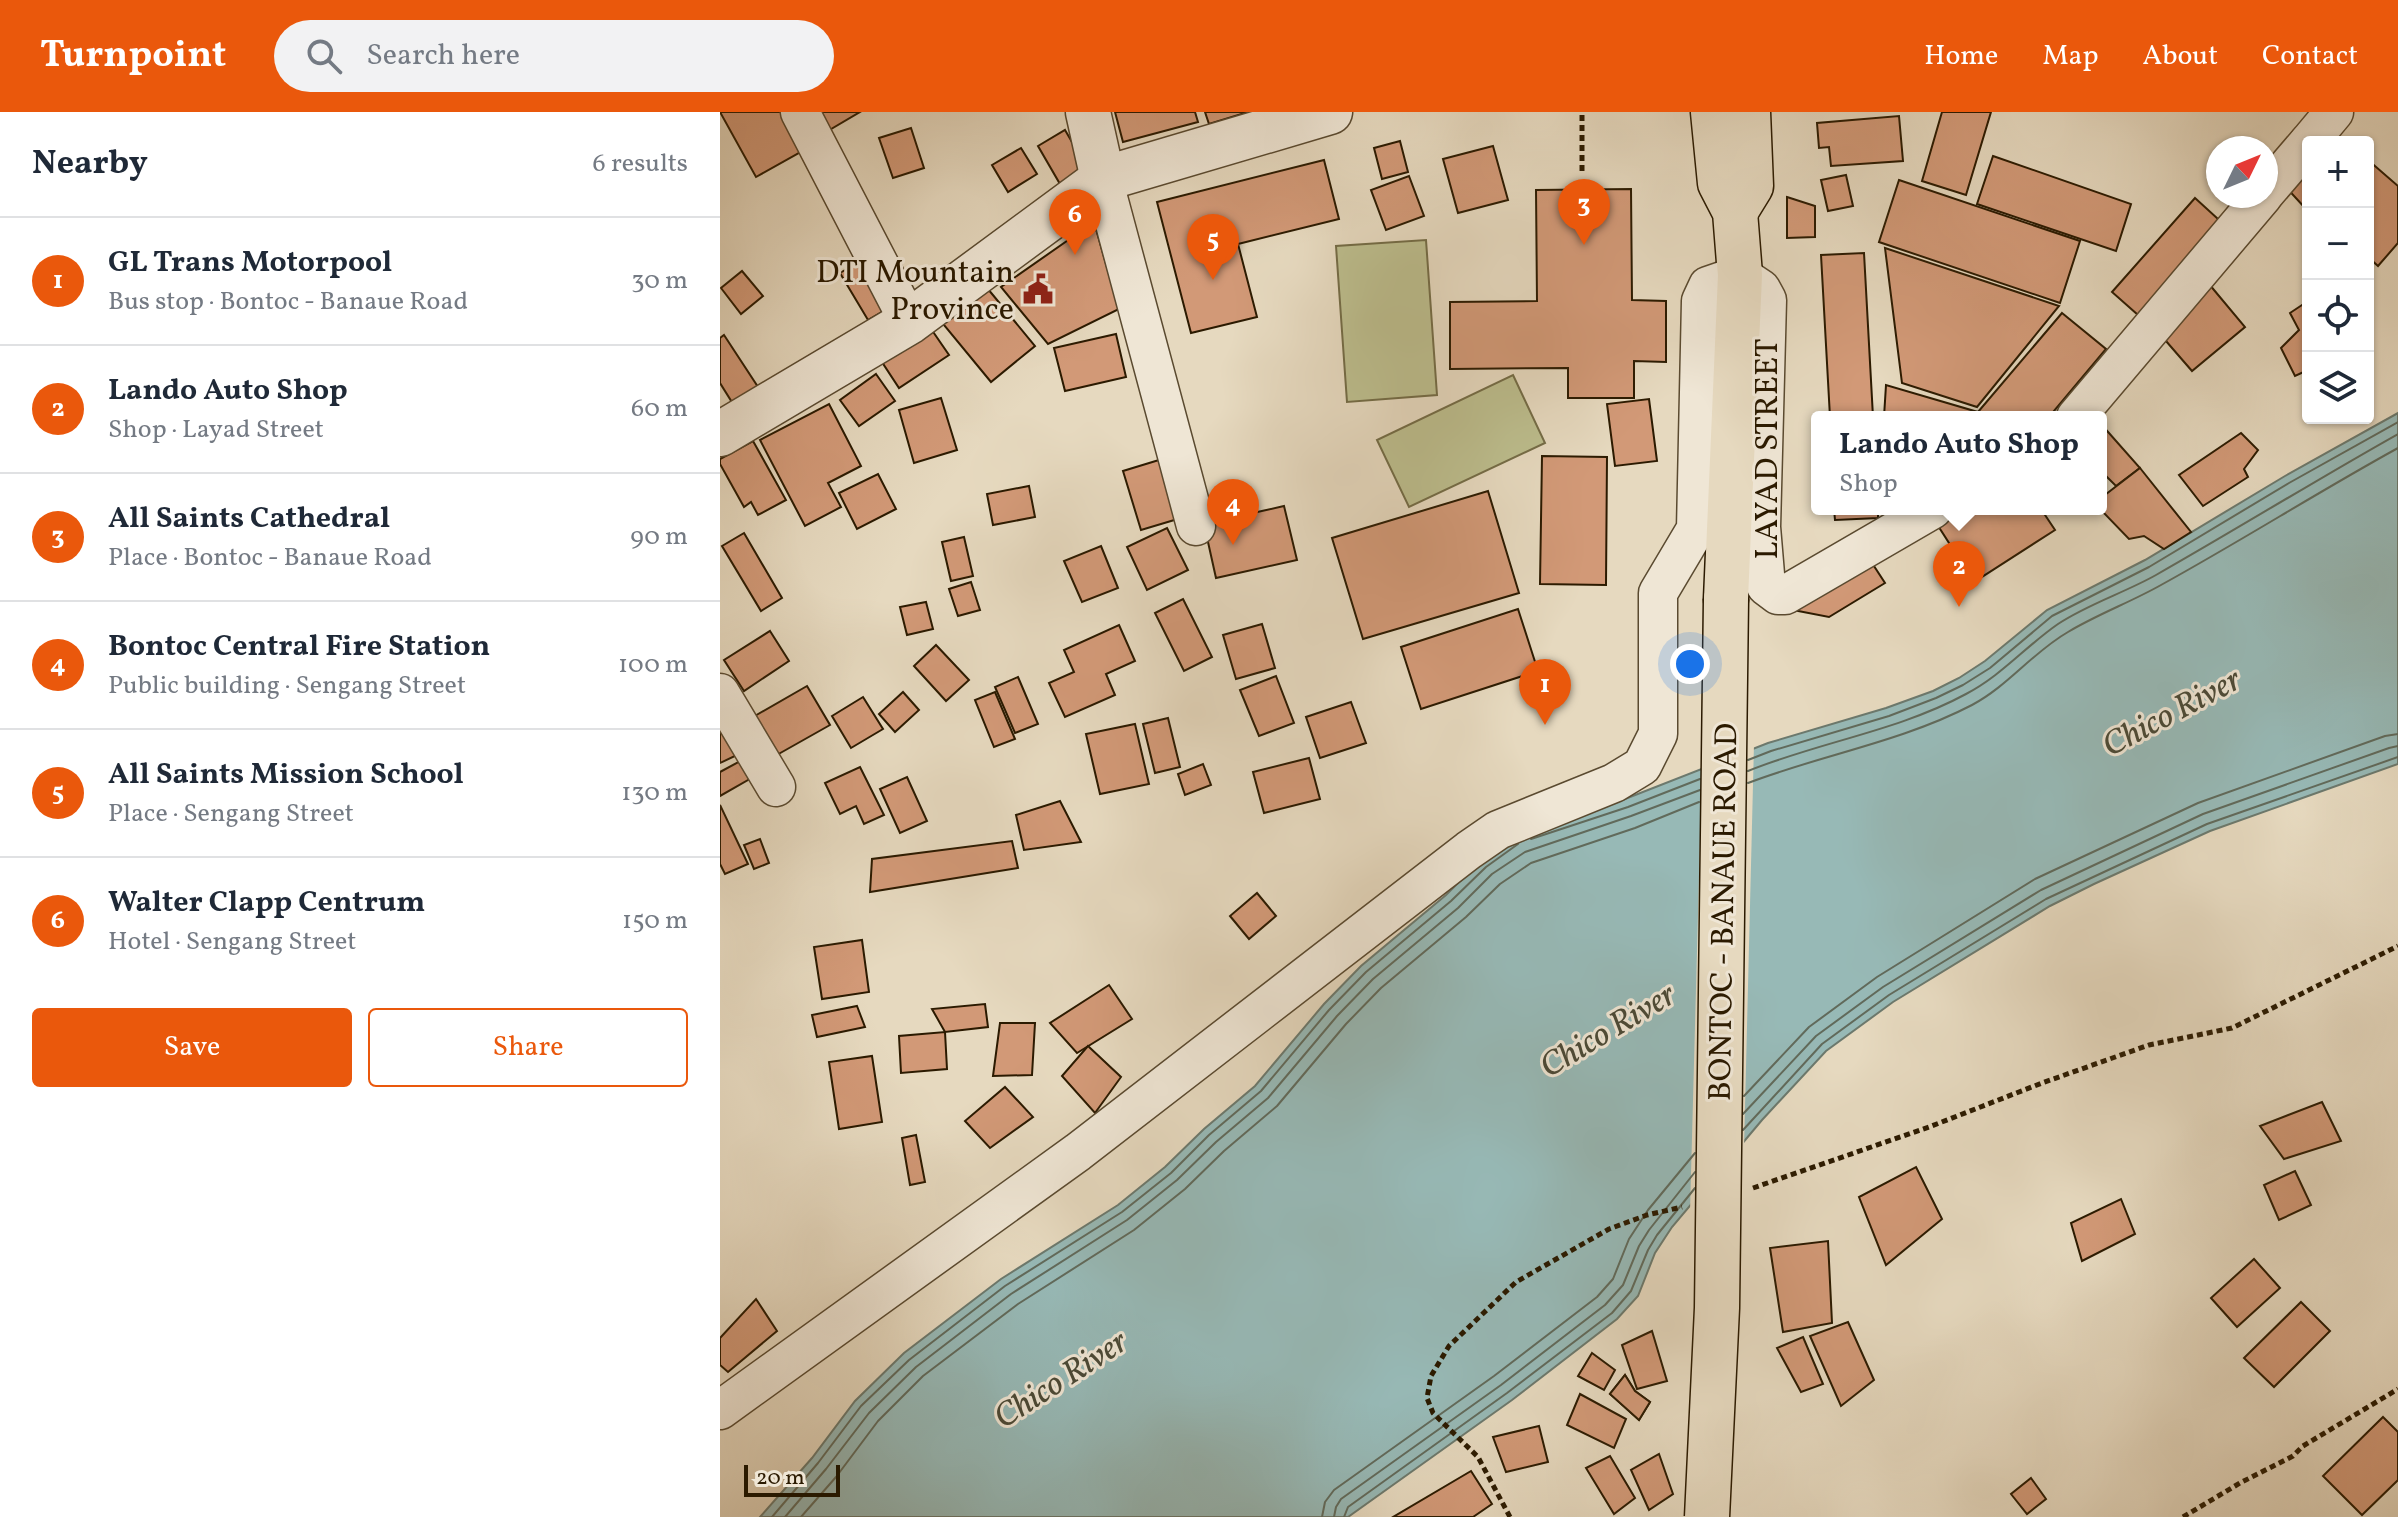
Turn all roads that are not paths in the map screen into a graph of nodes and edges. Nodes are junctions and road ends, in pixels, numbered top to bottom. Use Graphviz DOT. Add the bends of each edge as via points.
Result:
graph roads {
  1 [pos="800,112"];
  2 [pos="1088,112"];
  3 [pos="1330,112"];
  4 [pos="1713,112"];
  5 [pos="1748,112"];
  6 [pos="2334,112"];
  7 [pos="2313,136"];
  8 [pos="2302,149"];
  9 [pos="2278,177"];
  10 [pos="1103,179"];
  11 [pos="2252,208"];
  12 [pos="1735,212"];
  13 [pos="1740,275"];
  14 [pos="909,322"];
  15 [pos="2081,411"];
  16 [pos="720,434"];
  17 [pos="1923,515"];
  18 [pos="1196,526"];
  19 [pos="720,693"];
  20 [pos="776,787"];
  21 [pos="720,1410"];
  22 [pos="1707,1517"];
  1 -- 14 [label="street"];
  2 -- 10 [label="street"];
  3 -- 10 [label="street"];
  4 -- 12 [label="main road, BONTOC - BANAUE ROAD" via="1720,183"];
  5 -- 12 [label="main road, BONTOC - BANAUE ROAD" via="1751,186"];
  6 -- 7 [label="street"];
  8 -- 9 [label="street"];
  10 -- 14 [label="street"];
  10 -- 18 [label="street"];
  11 -- 15 [label="street"];
  12 -- 13 [label="main road, BONTOC - BANAUE ROAD"];
  13 -- 17 [label="street, LAYAD STREET" via="1767,300 1761,527 1766,586 1785,595"];
  13 -- 21 [label="street" via="1708,286 1701,301 1696,529 1658,593 1658,734 1642,766 1614,783 1498,830 1469,850 1078,1152"];
  13 -- 22 [label="main road, BONTOC - BANAUE ROAD, bridge" via="1726,599 1717,1308"];
  14 -- 16 [label="street"];
  19 -- 20 [label="street"];
}
